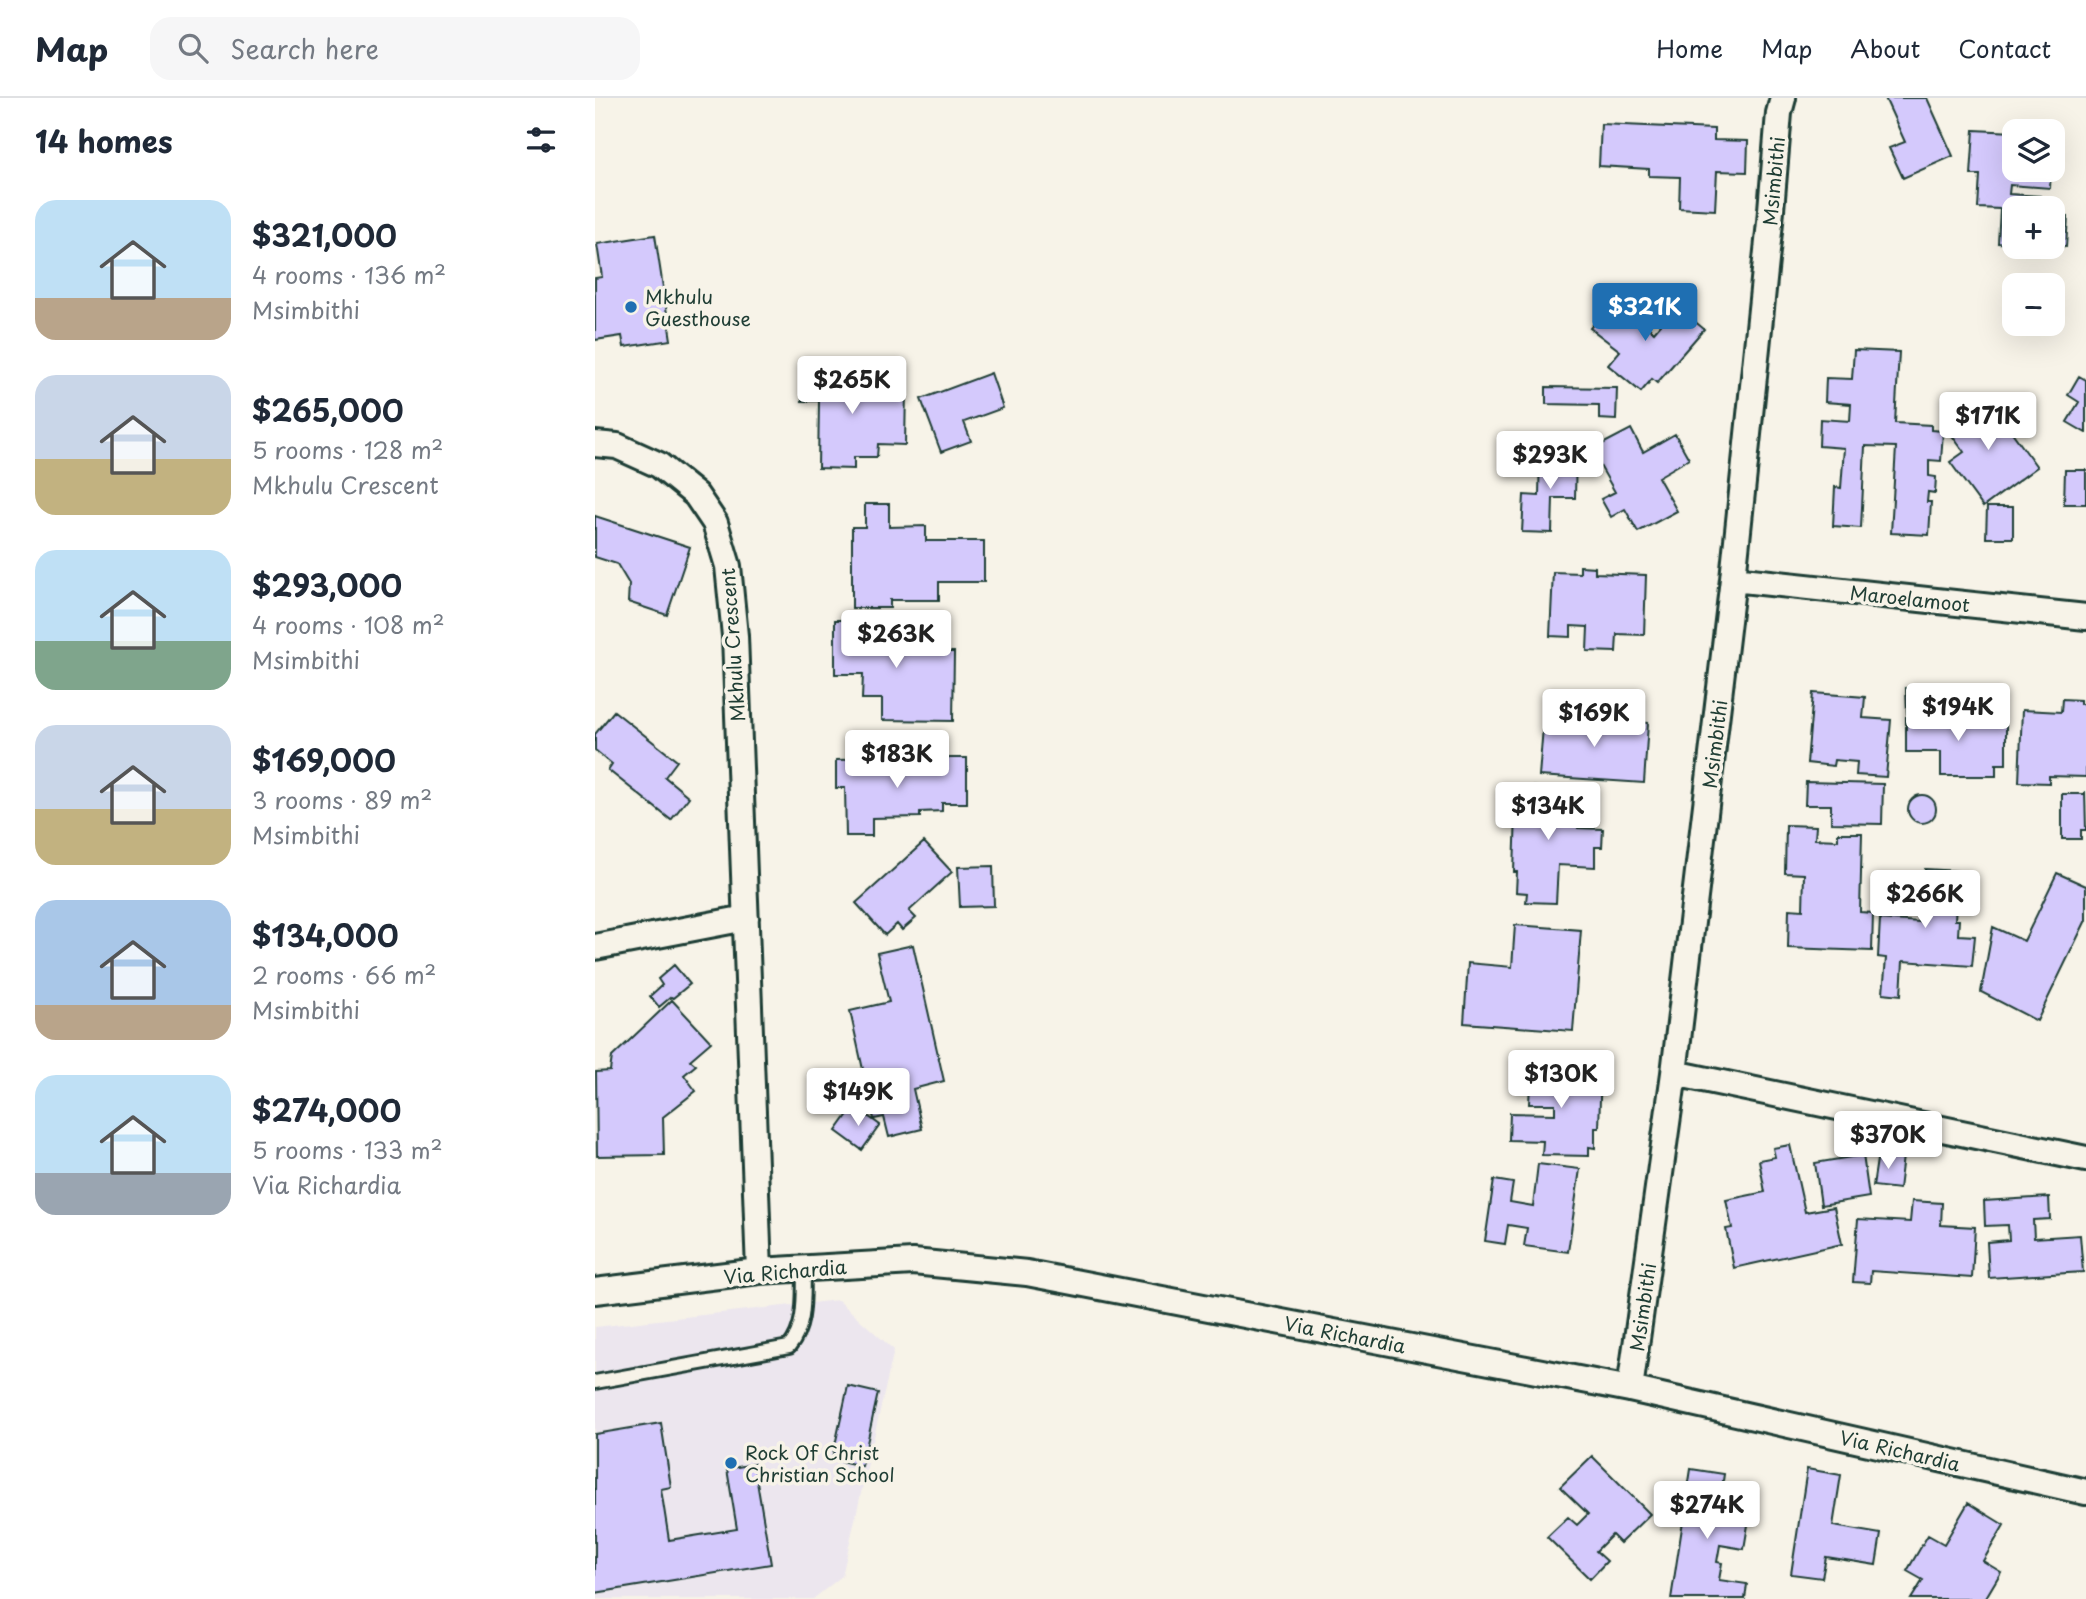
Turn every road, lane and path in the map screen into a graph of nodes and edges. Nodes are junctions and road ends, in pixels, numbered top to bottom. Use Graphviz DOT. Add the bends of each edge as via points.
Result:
graph roads {
  1 [pos="1783,98"];
  2 [pos="595,444"];
  3 [pos="1733,579"];
  4 [pos="2086,617"];
  5 [pos="746,918"];
  6 [pos="595,947"];
  7 [pos="1674,1073"];
  8 [pos="2086,1159"];
  9 [pos="804,1268"];
  10 [pos="759,1271"];
  11 [pos="595,1292"];
  12 [pos="595,1382"];
  13 [pos="1630,1390"];
  14 [pos="2086,1492"];
  1 -- 3 [label="street, Msimbithi"];
  2 -- 5 [label="street, Mkhulu Crescent" via="617,446 659,465 697,495 715,523 728,566 735,636"];
  3 -- 4 [label="street, Maroelamoot"];
  3 -- 7 [label="street, Msimbithi"];
  5 -- 6 [label="street"];
  5 -- 10 [label="street, Mkhulu Crescent"];
  7 -- 8 [label="street"];
  7 -- 13 [label="street, Msimbithi"];
  9 -- 10 [label="street, Via Richardia"];
  9 -- 12 [label="lane" via="802,1317 789,1347"];
  9 -- 13 [label="street, Via Richardia" via="913,1262 1027,1273"];
  10 -- 11 [label="street, Via Richardia"];
  13 -- 14 [label="street, Via Richardia"];
}
